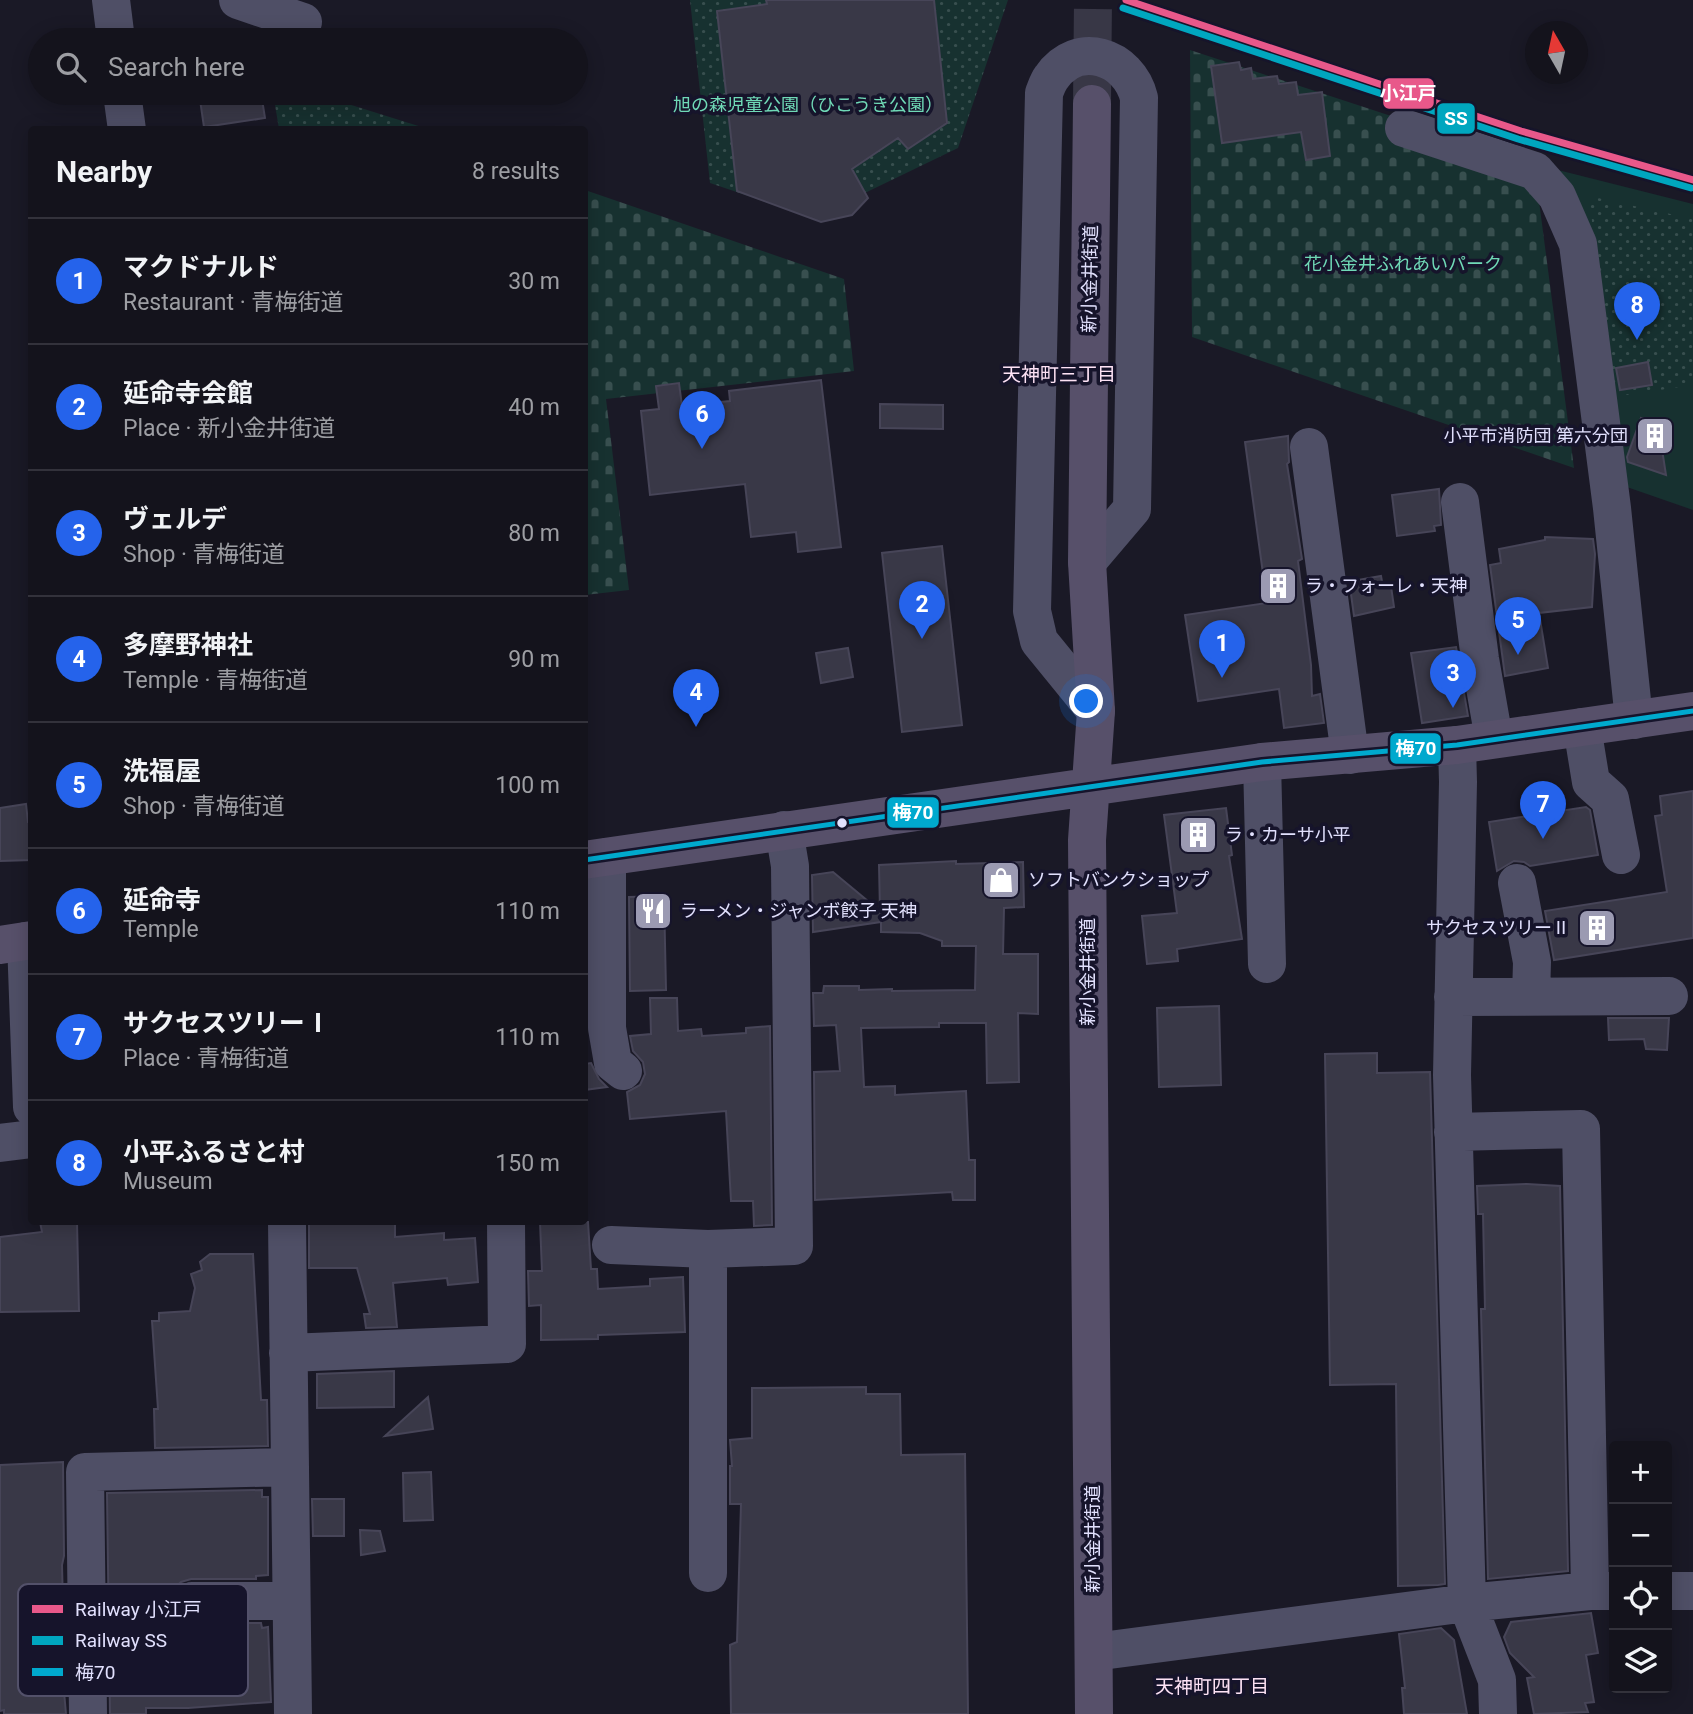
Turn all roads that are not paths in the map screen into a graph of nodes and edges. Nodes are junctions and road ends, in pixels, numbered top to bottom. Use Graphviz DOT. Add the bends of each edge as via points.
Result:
graph roads {
  1 [pos="111,0"];
  2 [pos="238,0"];
  3 [pos="293,13"];
  4 [pos="114,28"];
  5 [pos="1093,104"];
  6 [pos="124,105"];
  7 [pos="126,126"];
  8 [pos="1404,128"];
  9 [pos="1309,447"];
  10 [pos="1460,502"];
  11 [pos="1087,562"];
  12 [pos="1096,711"];
  13 [pos="1693,711"];
  14 [pos="1634,720"];
  15 [pos="1581,727"];
  16 [pos="1494,739"];
  17 [pos="1457,745"];
  18 [pos="1350,755"];
  19 [pos="1262,762"];
  20 [pos="1092,786"];
  21 [pos="784,830"];
  22 [pos="1621,855"];
  23 [pos="596,859"];
  24 [pos="1517,883"];
  25 [pos="19,942"];
  26 [pos="1267,964"];
  27 [pos="1531,996"];
  28 [pos="1669,996"];
  29 [pos="1453,997"];
  30 [pos="28,1056"];
  31 [pos="624,1071"];
  32 [pos="1453,1132"];
  33 [pos="28,1140"];
  34 [pos="0,1143"];
  35 [pos="287,1225"];
  36 [pos="506,1225"];
  37 [pos="611,1245"];
  38 [pos="708,1249"];
  39 [pos="288,1353"];
  40 [pos="290,1467"];
  41 [pos="708,1573"];
  42 [pos="86,1584"];
  43 [pos="1602,1591"];
  44 [pos="1672,1591"];
  45 [pos="1693,1591"];
  46 [pos="248,1601"];
  47 [pos="291,1601"];
  48 [pos="1467,1603"];
  49 [pos="1094,1652"];
  50 [pos="88,1696"];
  51 [pos="88,1714"];
  52 [pos="293,1714"];
  53 [pos="1094,1714"];
  54 [pos="1498,1714"];
  1 -- 4 [label="street"];
  2 -- 3 [label="street"];
  5 -- 11 [label="main road, 新小金井街道"];
  6 -- 7 [label="street"];
  8 -- 14 [label="street" via="1535,171 1557,196 1578,244"];
  9 -- 18 [label="street"];
  10 -- 16 [label="street"];
  11 -- 12 [label="main road, 新小金井街道"];
  11 -- 12 [label="street" via="1132,509 1139,99 1119,64 1092,57 1061,67 1044,93 1032,611 1039,641"];
  12 -- 20 [label="main road, 新小金井街道"];
  13 -- 14 [label="main road"];
  14 -- 15 [label="main road"];
  15 -- 16 [label="main road"];
  15 -- 22 [label="street" via="1591,782 1610,799"];
  16 -- 17 [label="main road"];
  17 -- 18 [label="main road"];
  17 -- 29 [label="street"];
  18 -- 19 [label="main road"];
  19 -- 20 [label="main road"];
  19 -- 26 [label="street"];
  20 -- 21 [label="main road"];
  20 -- 49 [label="main road, 新小金井街道" via="1087,853"];
  21 -- 23 [label="main road"];
  21 -- 38 [label="street" via="790,866 794,1246"];
  23 -- 31 [label="street" via="607,1028 613,1063"];
  24 -- 27 [label="street" via="1532,962"];
  25 -- 30 [label="street"];
  27 -- 28 [label="street"];
  27 -- 29 [label="street"];
  29 -- 32 [label="street"];
  32 -- 43 [label="street" via="1581,1129"];
  32 -- 48 [label="street"];
  33 -- 34 [label="street"];
  35 -- 39 [label="street"];
  36 -- 39 [label="street" via="507,1344"];
  37 -- 38 [label="street"];
  38 -- 41 [label="street"];
  39 -- 40 [label="street"];
  40 -- 42 [label="street" via="85,1472"];
  40 -- 47 [label="street"];
  43 -- 48 [label="street"];
  44 -- 45 [label="street"];
  46 -- 47 [label="street"];
  47 -- 52 [label="street"];
  48 -- 49 [label="street"];
  48 -- 54 [label="street" via="1497,1680"];
  49 -- 53 [label="main road, 新小金井街道"];
  50 -- 51 [label="street"];
}
